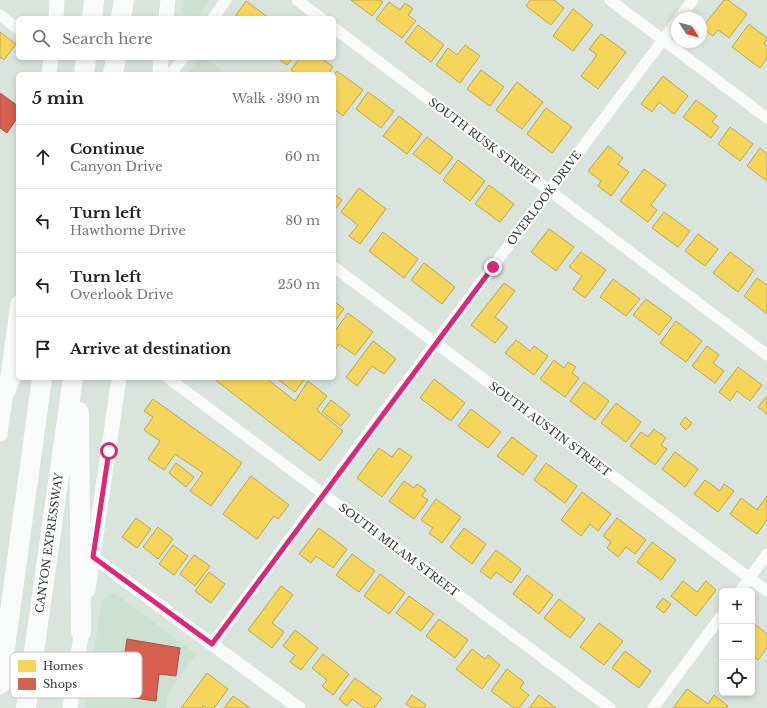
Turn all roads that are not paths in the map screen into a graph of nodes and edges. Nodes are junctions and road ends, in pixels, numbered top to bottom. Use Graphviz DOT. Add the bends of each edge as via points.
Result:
graph roads {
  1 [pos="57,0"];
  2 [pos="94,0"];
  3 [pos="124,0"];
  4 [pos="168,0"];
  5 [pos="226,0"];
  6 [pos="297,0"];
  7 [pos="610,0"];
  8 [pos="693,0"];
  9 [pos="684,12"];
  10 [pos="0,16"];
  11 [pos="56,16"];
  12 [pos="92,16"];
  13 [pos="121,16"];
  14 [pos="166,16"];
  15 [pos="214,16"];
  16 [pos="318,16"];
  17 [pos="16,28"];
  18 [pos="671,29"];
  19 [pos="336,30"];
  20 [pos="663,40"];
  21 [pos="51,60"];
  22 [pos="86,60"];
  23 [pos="116,60"];
  24 [pos="162,60"];
  25 [pos="182,60"];
  26 [pos="49,72"];
  27 [pos="84,72"];
  28 [pos="113,72"];
  29 [pos="160,72"];
  30 [pos="172,72"];
  31 [pos="767,118"];
  32 [pos="550,190"];
  33 [pos="336,269"];
  34 [pos="16,318"];
  35 [pos="435,343"];
  36 [pos="767,354"];
  37 [pos="16,361"];
  38 [pos="42,380"];
  39 [pos="73,380"];
  40 [pos="80,380"];
  41 [pos="119,380"];
  42 [pos="171,380"];
  43 [pos="6,390"];
  44 [pos="0,434"];
  45 [pos="324,494"];
  46 [pos="767,554"];
  47 [pos="93,557"];
  48 [pos="750,578"];
  49 [pos="742,588"];
  50 [pos="767,591"];
  51 [pos="719,619"];
  52 [pos="81,632"];
  53 [pos="212,644"];
  54 [pos="34,652"];
  55 [pos="78,652"];
  56 [pos="0,684"];
  57 [pos="27,698"];
  58 [pos="71,698"];
  59 [pos="26,708"];
  60 [pos="70,708"];
  61 [pos="299,708"];
  62 [pos="610,708"];
  63 [pos="652,708"];
  1 -- 11 [label="main road"];
  2 -- 12 [label="highway"];
  3 -- 13 [label="highway"];
  4 -- 14 [label="main road"];
  5 -- 15 [label="street"];
  6 -- 16 [label="street"];
  7 -- 20 [label="street"];
  8 -- 9 [label="street"];
  10 -- 17 [label="street"];
  18 -- 20 [label="street, OVERLOOK DRIVE"];
  19 -- 32 [label="street, SOUTH RUSK STREET"];
  20 -- 31 [label="street"];
  20 -- 32 [label="street, OVERLOOK DRIVE"];
  21 -- 26 [label="main road"];
  22 -- 27 [label="highway"];
  23 -- 28 [label="highway"];
  24 -- 29 [label="main road"];
  25 -- 30 [label="street"];
  32 -- 35 [label="street, OVERLOOK DRIVE"];
  32 -- 36 [label="street, SOUTH RUSK STREET"];
  33 -- 35 [label="street, SOUTH AUSTIN STREET"];
  34 -- 43 [label="main road"];
  35 -- 45 [label="street, OVERLOOK DRIVE"];
  35 -- 48 [label="street, SOUTH AUSTIN STREET"];
  37 -- 43 [label="highway"];
  38 -- 56 [label="highway"];
  39 -- 54 [label="highway, CANYON EXPRESSWAY"];
  40 -- 52 [label="highway" via="78,456"];
  41 -- 47 [label="main road"];
  42 -- 45 [label="street, SOUTH MILAM STREET"];
  43 -- 44 [label="main road"];
  45 -- 53 [label="street, OVERLOOK DRIVE"];
  45 -- 62 [label="street, SOUTH MILAM STREET"];
  46 -- 48 [label="street"];
  47 -- 52 [label="main road"];
  47 -- 53 [label="street"];
  48 -- 49 [label="street"];
  48 -- 50 [label="street, SOUTH AUSTIN STREET"];
  51 -- 63 [label="street"];
  52 -- 55 [label="main road"];
  53 -- 61 [label="street"];
  57 -- 59 [label="highway, CANYON EXPRESSWAY"];
  58 -- 60 [label="main road"];
}
